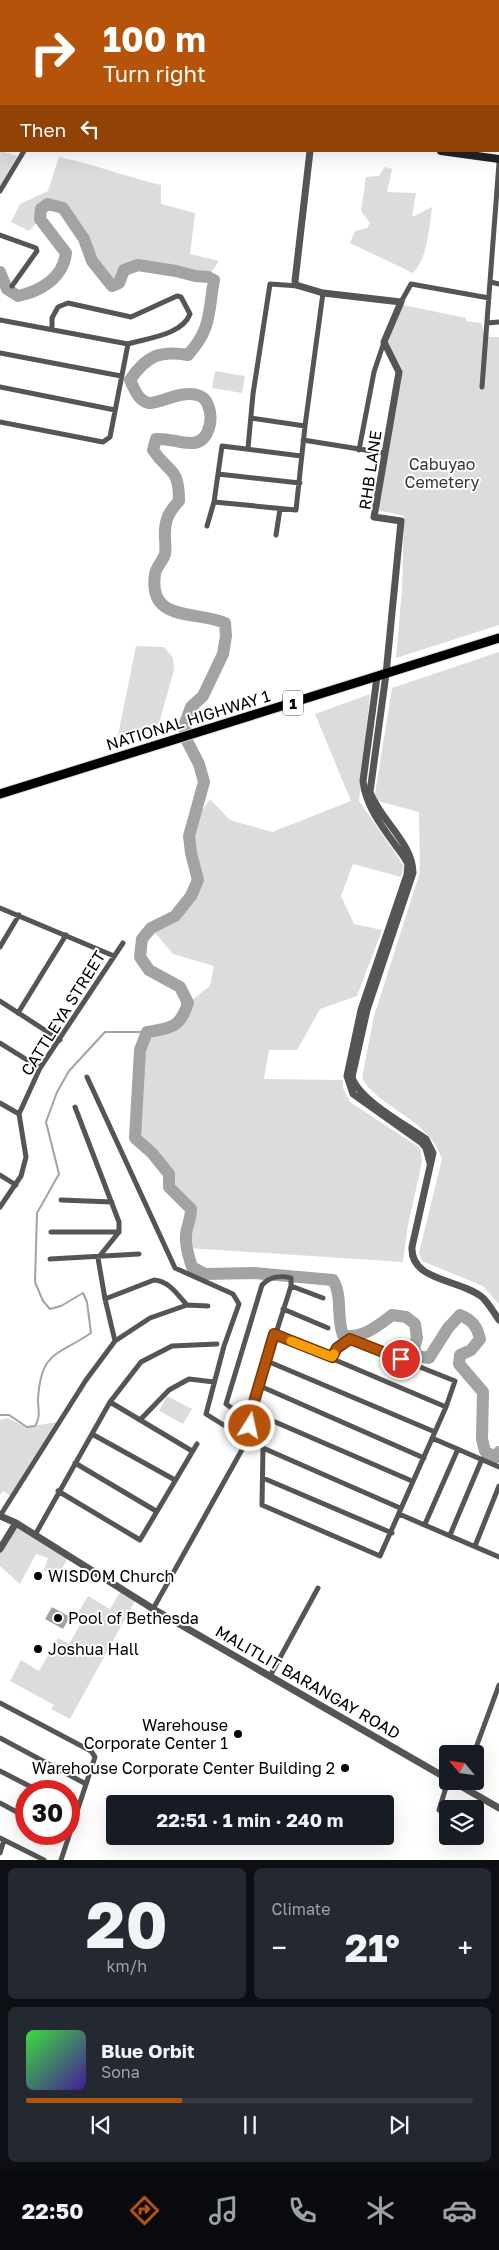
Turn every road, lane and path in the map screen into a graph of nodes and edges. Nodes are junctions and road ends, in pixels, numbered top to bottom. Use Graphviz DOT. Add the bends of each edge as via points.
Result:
graph roads {
  1 [pos="23,152"];
  2 [pos="310,152"];
  3 [pos="448,152"];
  4 [pos="499,159"];
  5 [pos="499,163"];
  6 [pos="0,191"];
  7 [pos="496,222"];
  8 [pos="0,235"];
  9 [pos="492,254"];
  10 [pos="499,256"];
  11 [pos="490,282"];
  12 [pos="499,284"];
  13 [pos="12,286"];
  14 [pos="299,286"];
  15 [pos="324,293"];
  16 [pos="489,298"];
  17 [pos="400,302"];
  18 [pos="0,320"];
  19 [pos="499,322"];
  20 [pos="487,323"];
  21 [pos="52,329"];
  22 [pos="384,342"];
  23 [pos="128,344"];
  24 [pos="0,353"];
  25 [pos="121,376"];
  26 [pos="482,386"];
  27 [pos="0,387"];
  28 [pos="115,410"];
  29 [pos="251,418"];
  30 [pos="0,422"];
  31 [pos="304,426"];
  32 [pos="303,440"];
  33 [pos="248,448"];
  34 [pos="359,450"];
  35 [pos="384,454"];
  36 [pos="301,456"];
  37 [pos="218,474"];
  38 [pos="300,483"];
  39 [pos="214,502"];
  40 [pos="280,509"];
  41 [pos="207,526"];
  42 [pos="276,535"];
  43 [pos="499,638"];
  44 [pos="382,676"];
  45 [pos="379,730"];
  46 [pos="370,731"];
  47 [pos="0,794"];
  48 [pos="0,908"];
  49 [pos="19,915"];
  50 [pos="66,935"];
  51 [pos="123,943"];
  52 [pos="0,946"];
  53 [pos="114,956"];
  54 [pos="0,1002"];
  55 [pos="18,1013"];
  56 [pos="60,1040"];
  57 [pos="0,1043"];
  58 [pos="40,1068"];
  59 [pos="87,1077"];
  60 [pos="0,1103"];
  61 [pos="75,1106"];
  62 [pos="18,1114"];
  63 [pos="430,1163"];
  64 [pos="0,1175"];
  65 [pos="16,1185"];
  66 [pos="61,1200"];
  67 [pos="112,1202"];
  68 [pos="0,1207"];
  69 [pos="52,1232"];
  70 [pos="120,1232"];
  71 [pos="139,1254"];
  72 [pos="98,1258"];
  73 [pos="50,1259"];
  74 [pos="291,1286"];
  75 [pos="323,1298"];
  76 [pos="105,1299"];
  77 [pos="187,1305"];
  78 [pos="208,1306"];
  79 [pos="283,1309"];
  80 [pos="499,1320"];
  81 [pos="328,1328"];
  82 [pos="274,1334"];
  83 [pos="115,1341"];
  84 [pos="217,1344"];
  85 [pos="332,1357"];
  86 [pos="268,1361"];
  87 [pos="214,1382"];
  88 [pos="260,1386"];
  89 [pos="110,1402"];
  90 [pos="446,1407"];
  91 [pos="262,1419"];
  92 [pos="140,1420"];
  93 [pos="253,1425"];
  94 [pos="435,1432"];
  95 [pos="92,1434"];
  96 [pos="241,1436"];
  97 [pos="432,1438"];
  98 [pos="197,1444"];
  99 [pos="244,1446"];
  100 [pos="263,1448"];
  101 [pos="458,1448"];
  102 [pos="192,1450"];
  103 [pos="424,1458"];
  104 [pos="482,1459"];
  105 [pos="75,1463"];
  106 [pos="499,1466"];
  107 [pos="262,1478"];
  108 [pos="175,1480"];
  109 [pos="412,1482"];
  110 [pos="499,1486"];
  111 [pos="58,1491"];
  112 [pos="400,1508"];
  113 [pos="156,1511"];
  114 [pos="399,1514"];
  115 [pos="0,1516"];
  116 [pos="16,1523"];
  117 [pos="425,1524"];
  118 [pos="392,1533"];
  119 [pos="35,1535"];
  120 [pos="450,1535"];
  121 [pos="475,1546"];
  122 [pos="0,1550"];
  123 [pos="499,1557"];
  124 [pos="318,1588"];
  125 [pos="153,1609"];
  126 [pos="270,1676"];
  127 [pos="499,1685"];
  128 [pos="0,1703"];
  129 [pos="0,1738"];
  130 [pos="477,1745"];
  131 [pos="0,1770"];
  132 [pos="439,1775"];
  133 [pos="19,1780"];
  134 [pos="86,1784"];
  135 [pos="445,1790"];
  136 [pos="469,1790"];
  137 [pos="80,1802"];
  138 [pos="0,1803"];
  139 [pos="498,1805"];
  140 [pos="438,1810"];
  141 [pos="15,1811"];
  142 [pos="2,1839"];
  143 [pos="66,1845"];
  144 [pos="0,1853"];
  145 [pos="31,1854"];
  146 [pos="30,1860"];
  147 [pos="44,1860"];
  148 [pos="61,1860"];
  1 -- 6 [label="street"];
  2 -- 14 [label="street" via="294,281"];
  3 -- 4 [label="main road"];
  5 -- 7 [label="street"];
  7 -- 9 [label="street"];
  8 -- 13 [label="street" via="37,251"];
  9 -- 10 [label="street"];
  9 -- 11 [label="street"];
  11 -- 12 [label="street"];
  11 -- 16 [label="street"];
  14 -- 15 [label="street"];
  14 -- 29 [label="street" via="270,284"];
  15 -- 17 [label="street"];
  15 -- 31 [label="street"];
  16 -- 17 [label="street" via="411,284"];
  16 -- 20 [label="street"];
  17 -- 22 [label="street"];
  18 -- 21 [label="street"];
  19 -- 20 [label="street"];
  20 -- 26 [label="street"];
  21 -- 23 [label="street"];
  21 -- 23 [label="street" via="52,318 58,307 68,303 131,317 181,297 190,314 187,322 179,328"];
  22 -- 34 [label="street" via="374,372"];
  22 -- 35 [label="street, RHB LANE" via="399,372"];
  23 -- 25 [label="street"];
  24 -- 25 [label="street"];
  25 -- 28 [label="street"];
  27 -- 28 [label="street"];
  28 -- 30 [label="street" via="110,437 103,442"];
  29 -- 31 [label="street"];
  29 -- 33 [label="street"];
  31 -- 32 [label="street"];
  32 -- 34 [label="street"];
  32 -- 36 [label="street"];
  33 -- 36 [label="street"];
  33 -- 37 [label="street" via="222,446"];
  34 -- 35 [label="street"];
  35 -- 44 [label="street, RHB LANE" via="374,517 401,521"];
  36 -- 38 [label="street"];
  37 -- 38 [label="street"];
  37 -- 39 [label="street"];
  38 -- 40 [label="street" via="296,510"];
  39 -- 40 [label="street"];
  39 -- 41 [label="street"];
  40 -- 42 [label="street"];
  43 -- 44 [label="highway, NATIONAL HIGHWAY 1 / 1"];
  44 -- 45 [label="street"];
  44 -- 46 [label="street"];
  44 -- 47 [label="highway, NATIONAL HIGHWAY 1 / 1"];
  45 -- 46 [label="street"];
  45 -- 63 [label="street" via="370,792 375,806 408,852 413,862 413,874 367,1010 352,1077 358,1090 426,1139 433,1153"];
  46 -- 63 [label="street" via="364,793 408,864 361,1010 347,1076 348,1085 359,1099 422,1143"];
  48 -- 49 [label="street"];
  49 -- 50 [label="street"];
  49 -- 52 [label="street"];
  50 -- 53 [label="street"];
  50 -- 55 [label="street"];
  51 -- 53 [label="street, CATTLEYA STREET"];
  53 -- 56 [label="street, CATTLEYA STREET"];
  54 -- 55 [label="street"];
  55 -- 56 [label="street"];
  56 -- 58 [label="street, CATTLEYA STREET"];
  57 -- 58 [label="street"];
  58 -- 62 [label="street, CATTLEYA STREET"];
  59 -- 87 [label="street" via="175,1268 237,1298 239,1304"];
  60 -- 62 [label="street"];
  61 -- 67 [label="street"];
  62 -- 65 [label="street" via="26,1157"];
  63 -- 80 [label="street" via="412,1247 414,1262 424,1272 463,1286 484,1298"];
  64 -- 65 [label="street"];
  65 -- 68 [label="street"];
  66 -- 67 [label="street"];
  67 -- 70 [label="street"];
  69 -- 70 [label="street"];
  70 -- 72 [label="street"];
  71 -- 72 [label="street"];
  72 -- 73 [label="street"];
  72 -- 76 [label="street"];
  74 -- 75 [label="street"];
  74 -- 79 [label="street"];
  74 -- 93 [label="street" via="291,1278 286,1277 269,1278 262,1285 226,1404"];
  76 -- 77 [label="street" via="154,1280 166,1283"];
  76 -- 83 [label="street"];
  77 -- 78 [label="street"];
  77 -- 83 [label="street" via="150,1318"];
  79 -- 81 [label="street"];
  79 -- 82 [label="street"];
  82 -- 85 [label="street"];
  82 -- 86 [label="street"];
  83 -- 115 [label="street" via="86,1380"];
  84 -- 89 [label="street" via="172,1346 141,1362"];
  85 -- 90 [label="street"];
  85 -- 90 [label="street" via="337,1348 350,1339 452,1379 455,1384"];
  86 -- 88 [label="street"];
  86 -- 94 [label="street"];
  87 -- 92 [label="street" via="188,1379 170,1390"];
  87 -- 96 [label="street" via="206,1414"];
  88 -- 93 [label="street" via="251,1412"];
  88 -- 103 [label="street"];
  89 -- 92 [label="street"];
  89 -- 95 [label="street"];
  90 -- 94 [label="street"];
  91 -- 93 [label="street" via="262,1424"];
  91 -- 93 [label="street" via="257,1416"];
  91 -- 109 [label="street"];
  92 -- 102 [label="street"];
  93 -- 96 [label="street"];
  93 -- 99 [label="street"];
  93 -- 100 [label="street"];
  94 -- 97 [label="street"];
  95 -- 105 [label="street"];
  95 -- 108 [label="street"];
  96 -- 99 [label="street"];
  97 -- 101 [label="street"];
  97 -- 103 [label="street"];
  98 -- 102 [label="street"];
  99 -- 125 [label="street"];
  100 -- 107 [label="street"];
  100 -- 112 [label="street"];
  101 -- 104 [label="street"];
  101 -- 117 [label="street"];
  102 -- 108 [label="street"];
  103 -- 109 [label="street"];
  104 -- 106 [label="street"];
  104 -- 120 [label="street"];
  105 -- 111 [label="street"];
  105 -- 113 [label="street"];
  107 -- 118 [label="street"];
  107 -- 118 [label="street" via="262,1505 380,1556"];
  108 -- 113 [label="street"];
  109 -- 112 [label="street"];
  110 -- 121 [label="street"];
  111 -- 113 [label="street" via="140,1540"];
  111 -- 119 [label="street"];
  112 -- 114 [label="street"];
  114 -- 117 [label="street"];
  114 -- 118 [label="street"];
  115 -- 116 [label="street, MALITLIT BARANGAY ROAD"];
  116 -- 119 [label="street, MALITLIT BARANGAY ROAD"];
  116 -- 122 [label="street"];
  117 -- 120 [label="street"];
  119 -- 125 [label="street, MALITLIT BARANGAY ROAD"];
  120 -- 121 [label="street"];
  121 -- 123 [label="street"];
  124 -- 126 [label="street"];
  125 -- 126 [label="street, MALITLIT BARANGAY ROAD"];
  126 -- 132 [label="street, MALITLIT BARANGAY ROAD"];
  127 -- 130 [label="street"];
  128 -- 134 [label="street" via="91,1752 95,1757"];
  129 -- 134 [label="street"];
  131 -- 133 [label="street"];
  134 -- 137 [label="street"];
  135 -- 140 [label="street"];
  136 -- 139 [label="street"];
  138 -- 141 [label="street"];
  142 -- 144 [label="street"];
  142 -- 145 [label="street"];
  143 -- 148 [label="street"];
  145 -- 146 [label="street"];
  145 -- 147 [label="street"];
}
